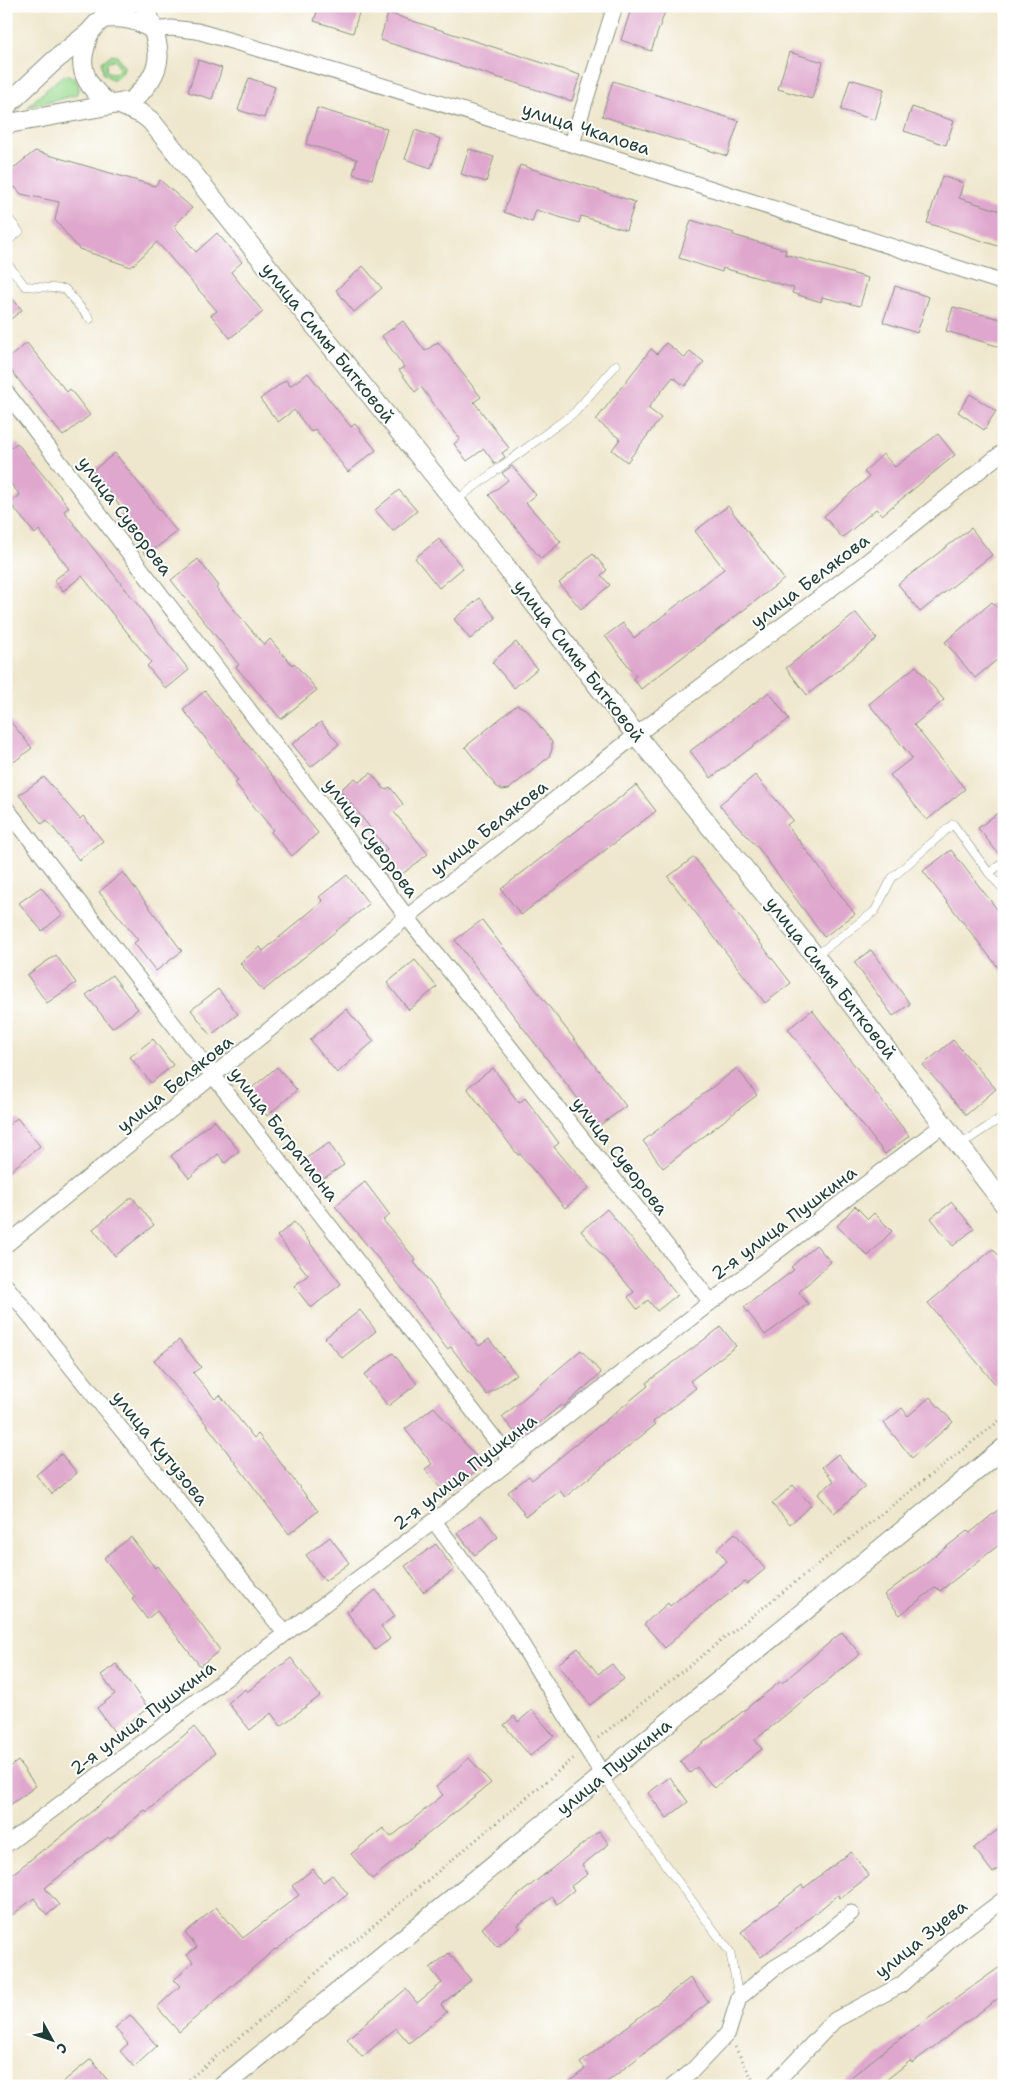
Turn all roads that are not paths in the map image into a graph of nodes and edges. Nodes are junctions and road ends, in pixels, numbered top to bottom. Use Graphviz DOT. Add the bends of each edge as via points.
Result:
graph roads {
  1 [pos="145,6"];
  2 [pos="615,6"];
  3 [pos="105,10"];
  4 [pos="153,30"];
  5 [pos="90,32"];
  6 [pos="144,89"];
  7 [pos="114,104"];
  8 [pos="6,106"];
  9 [pos="151,121"];
  10 [pos="6,124"];
  11 [pos="572,143"];
  12 [pos="6,215"];
  13 [pos="6,242"];
  14 [pos="6,262"];
  15 [pos="1004,283"];
  16 [pos="90,319"];
  17 [pos="616,365"];
  18 [pos="6,392"];
  19 [pos="1004,451"];
  20 [pos="455,501"];
  21 [pos="636,735"];
  22 [pos="6,808"];
  23 [pos="1004,862"];
  24 [pos="989,873"];
  25 [pos="1004,890"];
  26 [pos="407,917"];
  27 [pos="815,956"];
  28 [pos="216,1076"];
  29 [pos="1004,1116"];
  30 [pos="943,1125"];
  31 [pos="959,1146"];
  32 [pos="1004,1204"];
  33 [pos="6,1245"];
  34 [pos="6,1286"];
  35 [pos="711,1302"];
  36 [pos="1004,1448"];
  37 [pos="511,1460"];
  38 [pos="434,1521"];
  39 [pos="285,1633"];
  40 [pos="603,1775"];
  41 [pos="6,1845"];
  42 [pos="1004,1899"];
  43 [pos="851,1913"];
  44 [pos="739,1998"];
  45 [pos="223,2086"];
  46 [pos="673,2086"];
  47 [pos="772,2086"];
  1 -- 4 [label="street"];
  2 -- 11 [label="street"];
  3 -- 4 [label="street" via="143,23"];
  3 -- 5 [label="street"];
  4 -- 6 [label="street" via="159,54 156,72"];
  4 -- 11 [label="street, улица Чкалова" via="197,30"];
  5 -- 7 [label="street" via="82,55 87,82 94,92"];
  5 -- 8 [label="street"];
  6 -- 7 [label="street" via="132,101"];
  6 -- 9 [label="street"];
  7 -- 9 [label="street" via="142,114"];
  7 -- 10 [label="street"];
  9 -- 20 [label="street, улица Симы Битковой"];
  11 -- 15 [label="street, улица Чкалова"];
  12 -- 13 [label="lane" via="19,232"];
  14 -- 16 [label="lane" via="25,286 64,289"];
  17 -- 20 [label="lane" via="575,412"];
  18 -- 26 [label="street, улица Суворова"];
  19 -- 21 [label="street, улица Белякова" via="864,564"];
  20 -- 21 [label="street, улица Симы Битковой"];
  21 -- 26 [label="street, улица Белякова"];
  21 -- 27 [label="street, улица Симы Битковой"];
  22 -- 28 [label="street, улица Багратиона"];
  23 -- 24 [label="lane"];
  24 -- 25 [label="lane"];
  24 -- 27 [label="lane" via="953,824 892,878 875,911"];
  26 -- 28 [label="street, улица Белякова"];
  26 -- 35 [label="street, улица Суворова"];
  27 -- 30 [label="street, улица Симы Битковой"];
  28 -- 33 [label="street, улица Белякова"];
  28 -- 37 [label="street, улица Багратиона"];
  29 -- 31 [label="lane"];
  30 -- 31 [label="street, улица Симы Битковой"];
  30 -- 35 [label="street, 2-я улица Пушкина"];
  31 -- 32 [label="street, улица Симы Битковой"];
  34 -- 39 [label="street, улица Кутузова"];
  35 -- 37 [label="street, 2-я улица Пушкина"];
  36 -- 40 [label="street, улица Пушкина"];
  37 -- 38 [label="street, 2-я улица Пушкина"];
  38 -- 39 [label="street, 2-я улица Пушкина"];
  38 -- 40 [label="street" via="506,1619"];
  39 -- 41 [label="street, 2-я улица Пушкина"];
  40 -- 44 [label="lane" via="730,1952"];
  40 -- 45 [label="street, улица Пушкина"];
  42 -- 47 [label="street, улица Зуева" via="954,1936 901,1985 835,2020"];
  43 -- 44 [label="street" via="816,1943 774,1968"];
  44 -- 46 [label="street" via="728,2034"];
}
